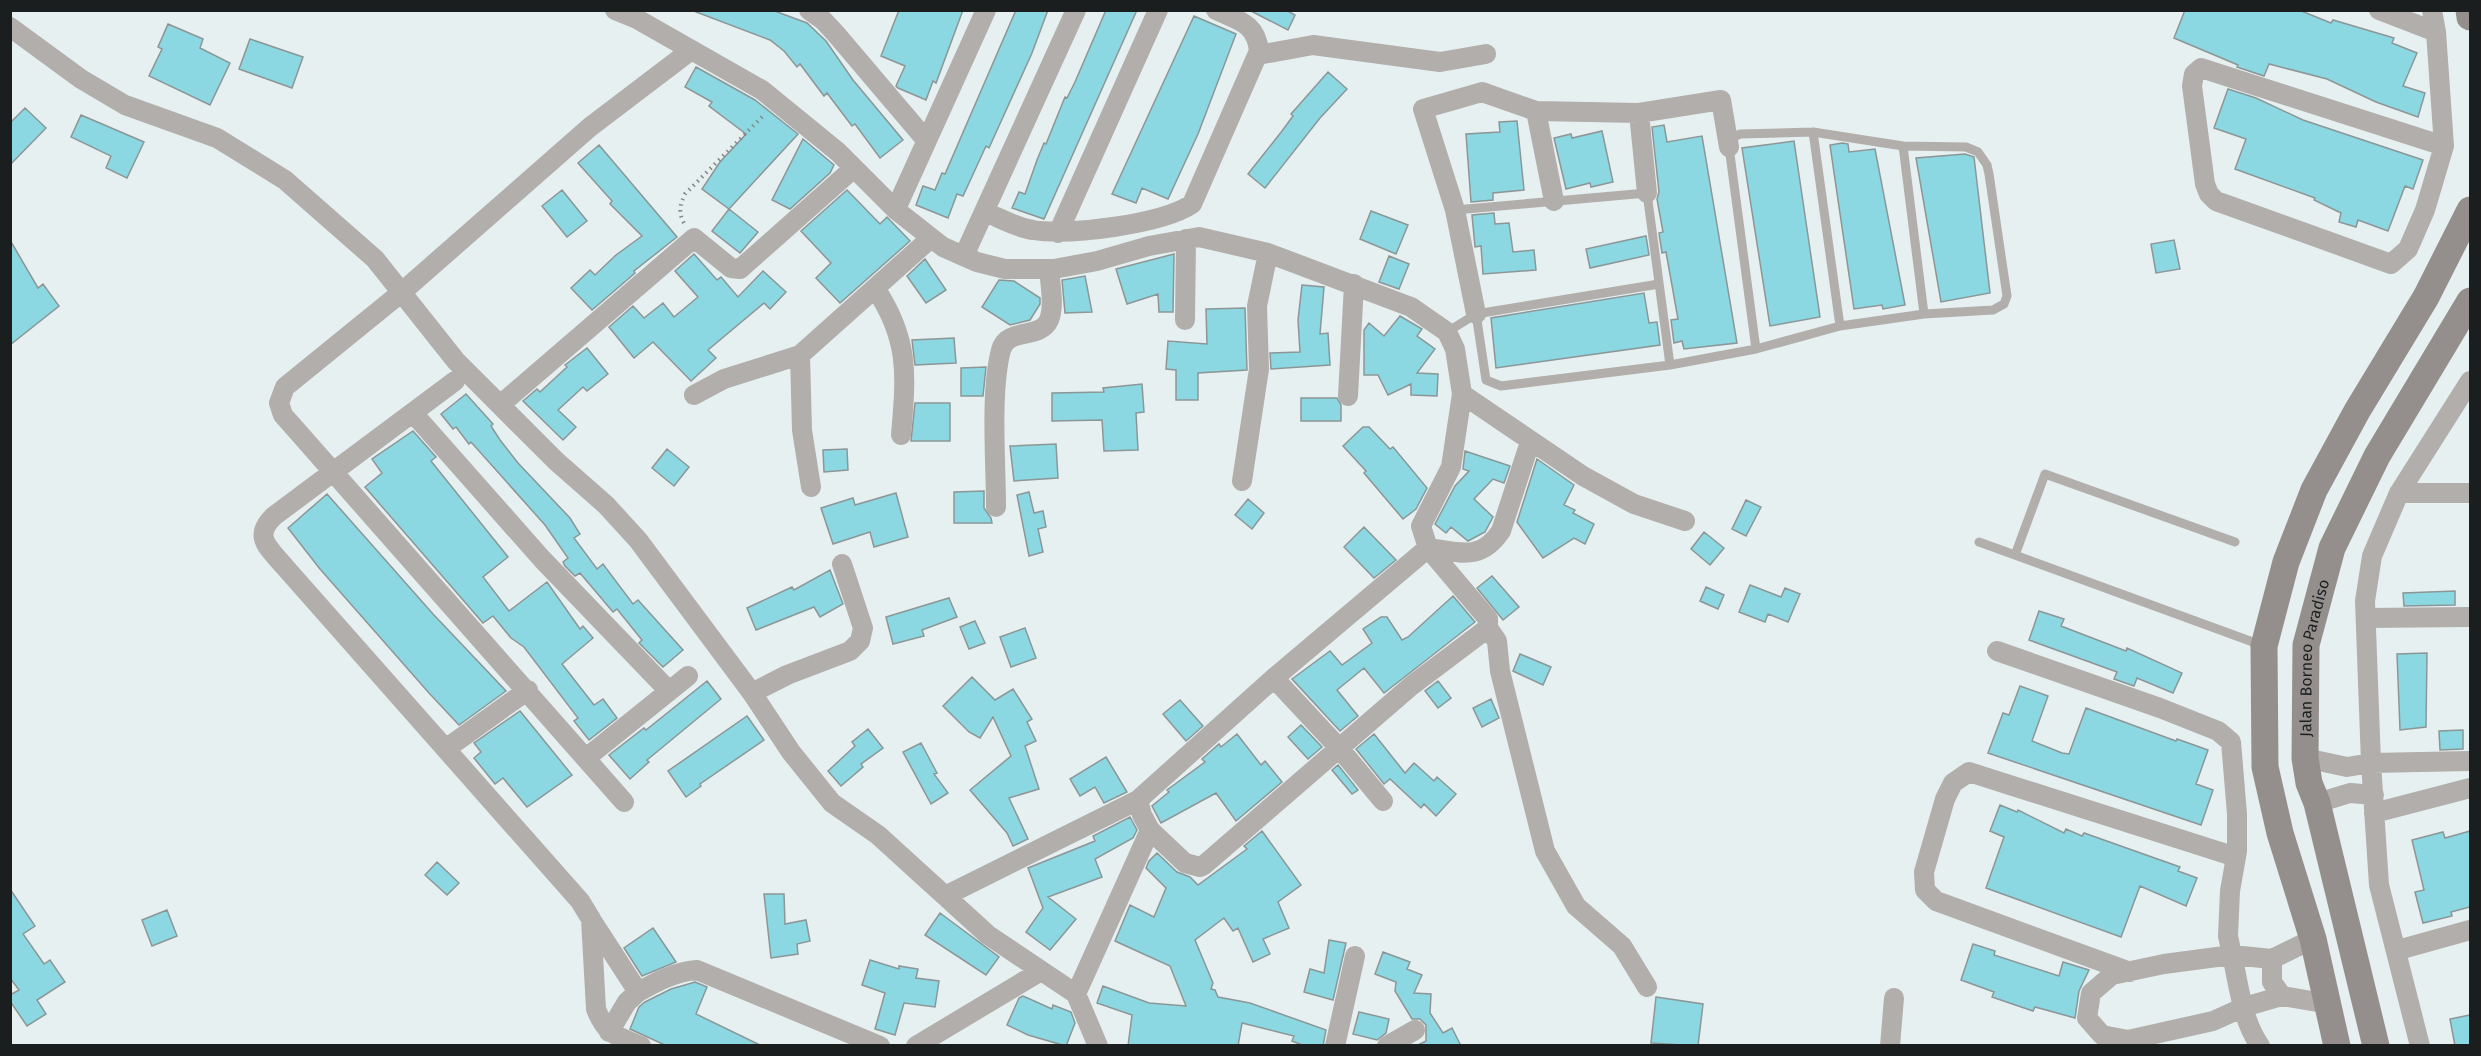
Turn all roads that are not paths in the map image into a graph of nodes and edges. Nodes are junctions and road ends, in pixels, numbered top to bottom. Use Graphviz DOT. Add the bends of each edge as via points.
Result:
graph roads {
  1 [pos="615,10"];
  2 [pos="809,10"];
  3 [pos="986,10"];
  4 [pos="1076,10"];
  5 [pos="1158,10"];
  6 [pos="1216,10"];
  7 [pos="2379,10"];
  8 [pos="2432,10"];
  9 [pos="2469,10"];
  10 [pos="2470,17"];
  11 [pos="10,27"];
  12 [pos="2436,32"];
  13 [pos="690,51"];
  14 [pos="1486,54"];
  15 [pos="1258,55"];
  16 [pos="1536,111"];
  17 [pos="1639,113"];
  18 [pos="1813,132"];
  19 [pos="926,140"];
  20 [pos="1903,146"];
  21 [pos="2444,146"];
  22 [pos="1729,147"];
  23 [pos="854,168"];
  24 [pos="1647,194"];
  25 [pos="1554,201"];
  26 [pos="899,202"];
  27 [pos="1455,210"];
  28 [pos="2470,210"];
  29 [pos="985,212"];
  30 [pos="1058,233"];
  31 [pos="931,238"];
  32 [pos="1186,239"];
  33 [pos="968,247"];
  34 [pos="1268,253"];
  35 [pos="1049,269"];
  36 [pos="1354,284"];
  37 [pos="1659,284"];
  38 [pos="875,288"];
  39 [pos="402,292"];
  40 [pos="2470,302"];
  41 [pos="1476,314"];
  42 [pos="1924,314"];
  43 [pos="1185,320"];
  44 [pos="1840,326"];
  45 [pos="1447,332"];
  46 [pos="1756,349"];
  47 [pos="800,355"];
  48 [pos="1670,365"];
  49 [pos="455,381"];
  50 [pos="2470,381"];
  51 [pos="1461,394"];
  52 [pos="693,395"];
  53 [pos="1348,396"];
  54 [pos="500,405"];
  55 [pos="413,413"];
  56 [pos="901,435"];
  57 [pos="2341,439"];
  58 [pos="1530,442"];
  59 [pos="2377,456"];
  60 [pos="334,471"];
  61 [pos="1242,481"];
  62 [pos="812,487"];
  63 [pos="2398,493"];
  64 [pos="2470,493"];
  65 [pos="996,507"];
  66 [pos="1685,521"];
  67 [pos="1979,542"];
  68 [pos="2235,542"];
  69 [pos="1428,548"];
  70 [pos="2015,555"];
  71 [pos="842,564"];
  72 [pos="2470,617"];
  73 [pos="2367,618"];
  74 [pos="1488,628"];
  75 [pos="2264,646"];
  76 [pos="1997,651"];
  77 [pos="688,676"];
  78 [pos="1274,678"];
  79 [pos="528,690"];
  80 [pos="669,691"];
  81 [pos="752,693"];
  82 [pos="447,748"];
  83 [pos="1340,749"];
  84 [pos="586,758"];
  85 [pos="2305,758"];
  86 [pos="2470,761"];
  87 [pos="2371,763"];
  88 [pos="2470,788"];
  89 [pos="1138,800"];
  90 [pos="1383,801"];
  91 [pos="624,802"];
  92 [pos="2317,803"];
  93 [pos="2374,804"];
  94 [pos="1150,830"];
  95 [pos="2236,857"];
  96 [pos="945,896"];
  97 [pos="591,919"];
  98 [pos="2470,930"];
  99 [pos="2313,939"];
  100 [pos="2398,950"];
  101 [pos="2232,955"];
  102 [pos="1355,956"];
  103 [pos="2272,959"];
  104 [pos="1041,970"];
  105 [pos="2130,972"];
  106 [pos="1647,987"];
  107 [pos="638,992"];
  108 [pos="1076,994"];
  109 [pos="2282,996"];
  110 [pos="1894,998"];
  111 [pos="2329,1004"];
  112 [pos="2244,1007"];
  113 [pos="1415,1030"];
  114 [pos="609,1032"];
  115 [pos="641,1046"];
  116 [pos="880,1046"];
  117 [pos="916,1046"];
  118 [pos="1098,1046"];
  119 [pos="1335,1046"];
  120 [pos="1387,1046"];
  121 [pos="1890,1046"];
  122 [pos="2260,1046"];
  123 [pos="2337,1046"];
  124 [pos="2376,1046"];
  125 [pos="2421,1046"];
  1 -- 13 [label="street"];
  2 -- 19 [label="street" via="823,20"];
  3 -- 19 [label="street"];
  4 -- 29 [label="street"];
  5 -- 30 [label="street"];
  6 -- 15 [label="street" via="1245,24 1257,36"];
  7 -- 12 [label="street"];
  8 -- 12 [label="street"];
  9 -- 10 [label="street"];
  11 -- 39 [label="street" via="81,79 125,105 217,138 285,180 375,259"];
  12 -- 21 [label="street"];
  13 -- 23 [label="street" via="762,90"];
  13 -- 39 [label="street" via="590,128"];
  14 -- 15 [label="street" via="1440,63 1313,45"];
  15 -- 30 [label="street" via="1192,204 1179,213 1156,218"];
  16 -- 17 [label="street"];
  16 -- 25 [label="street"];
  16 -- 27 [label="street" via="1482,92 1423,109"];
  17 -- 22 [label="street" via="1721,100"];
  17 -- 24 [label="street"];
  18 -- 20 [label="lane"];
  18 -- 22 [label="lane" via="1740,134 1732,138"];
  18 -- 44 [label="lane"];
  19 -- 26 [label="street"];
  20 -- 42 [label="lane"];
  20 -- 42 [label="lane" via="1966,147 1978,152 1987,165 2007,296 2004,304 1993,310"];
  21 -- 21 [label="street" via="2201,68 2194,74 2192,86 2205,184 2216,201 2391,264 2408,249 2426,210"];
  22 -- 46 [label="lane"];
  23 -- 31 [label="street"];
  23 -- 54 [label="street" via="740,269 731,268 694,238"];
  24 -- 25 [label="lane"];
  24 -- 37 [label="lane"];
  25 -- 27 [label="lane"];
  27 -- 41 [label="street"];
  28 -- 57 [label="street" via="2426,297"];
  29 -- 30 [label="street" via="1030,230"];
  29 -- 33 [label="street"];
  31 -- 35 [label="street" via="976,262 1005,269"];
  31 -- 38 [label="street"];
  32 -- 34 [label="street" via="1198,237"];
  32 -- 35 [label="street"];
  32 -- 43 [label="street"];
  34 -- 36 [label="street"];
  34 -- 61 [label="street" via="1257,306 1260,369"];
  35 -- 65 [label="street" via="1049,320 1042,329 1008,338 1001,347 996,383"];
  36 -- 45 [label="street" via="1411,307"];
  36 -- 53 [label="street"];
  37 -- 41 [label="lane"];
  37 -- 48 [label="lane"];
  38 -- 47 [label="street"];
  38 -- 56 [label="street" via="892,314 903,352"];
  39 -- 54 [label="street" via="456,361"];
  39 -- 60 [label="street" via="285,387 281,395 279,403 284,415"];
  40 -- 59 [label="street, Jalan Borneo Paradiso"];
  41 -- 45 [label="lane"];
  41 -- 48 [label="lane" via="1486,380 1501,386"];
  42 -- 44 [label="lane"];
  44 -- 46 [label="lane"];
  45 -- 51 [label="street" via="1455,349"];
  46 -- 48 [label="lane"];
  47 -- 52 [label="street" via="724,379"];
  47 -- 62 [label="street" via="802,430"];
  49 -- 55 [label="street"];
  50 -- 63 [label="street"];
  51 -- 58 [label="street"];
  51 -- 69 [label="street" via="1451,466 1421,526"];
  54 -- 81 [label="street" via="638,540"];
  55 -- 60 [label="street"];
  55 -- 80 [label="street" via="542,559"];
  57 -- 59 [label="street"];
  57 -- 75 [label="street" via="2314,490 2286,562"];
  58 -- 66 [label="street" via="1634,504"];
  58 -- 69 [label="street" via="1495,540 1473,554"];
  59 -- 85 [label="street, Jalan Borneo Paradiso" via="2332,548 2306,645"];
  60 -- 79 [label="street"];
  60 -- 82 [label="street" via="265,524 266,545"];
  63 -- 64 [label="street"];
  63 -- 73 [label="street" via="2372,556 2365,601"];
  67 -- 70 [label="lane"];
  68 -- 70 [label="lane" via="2045,474"];
  69 -- 74 [label="street" via="1488,619"];
  69 -- 78 [label="street"];
  70 -- 75 [label="lane"];
  71 -- 81 [label="street" via="863,628 860,641 850,651"];
  72 -- 73 [label="street"];
  73 -- 87 [label="street"];
  74 -- 83 [label="street" via="1411,686"];
  74 -- 106 [label="street" via="1497,641 1500,671 1545,851 1576,906 1623,946"];
  75 -- 99 [label="street" via="2265,767 2280,833"];
  76 -- 95 [label="street" via="2160,708 2217,731 2231,742"];
  77 -- 80 [label="street"];
  78 -- 83 [label="street"];
  78 -- 89 [label="street"];
  79 -- 82 [label="street"];
  79 -- 84 [label="street"];
  80 -- 84 [label="street"];
  81 -- 96 [label="street" via="791,752 832,803 878,835"];
  82 -- 97 [label="street" via="580,901"];
  83 -- 90 [label="street"];
  83 -- 94 [label="street" via="1200,867 1185,863"];
  84 -- 91 [label="street"];
  85 -- 87 [label="street" via="2347,767"];
  85 -- 92 [label="street, Jalan Borneo Paradiso"];
  86 -- 87 [label="street"];
  87 -- 93 [label="street"];
  88 -- 93 [label="street"];
  89 -- 94 [label="street"];
  89 -- 96 [label="street"];
  92 -- 93 [label="street" via="2350,793"];
  92 -- 124 [label="street, Jalan Borneo Paradiso"];
  93 -- 100 [label="street" via="2379,885"];
  94 -- 108 [label="street"];
  95 -- 101 [label="street" via="2228,936"];
  95 -- 105 [label="street" via="1969,772 1953,783 1924,872 1925,890 1936,901"];
  96 -- 104 [label="street" via="988,935"];
  97 -- 107 [label="street"];
  97 -- 114 [label="street" via="596,1009"];
  98 -- 100 [label="street"];
  99 -- 103 [label="street"];
  99 -- 111 [label="street"];
  100 -- 125 [label="street"];
  101 -- 103 [label="street"];
  101 -- 105 [label="street"];
  101 -- 112 [label="street"];
  102 -- 119 [label="street"];
  103 -- 109 [label="street" via="2272,982"];
  104 -- 108 [label="street"];
  104 -- 117 [label="street"];
  105 -- 112 [label="street" via="2112,975 2091,993 2087,1018 2102,1035 2128,1040 2213,1021"];
  107 -- 114 [label="street" via="627,1002"];
  107 -- 116 [label="street" via="662,979 697,970"];
  108 -- 118 [label="street"];
  109 -- 111 [label="street"];
  109 -- 112 [label="street"];
  110 -- 121 [label="street"];
  111 -- 123 [label="street"];
  112 -- 122 [label="street" via="2249,1030"];
  113 -- 120 [label="street"];
  114 -- 115 [label="street"];
}
